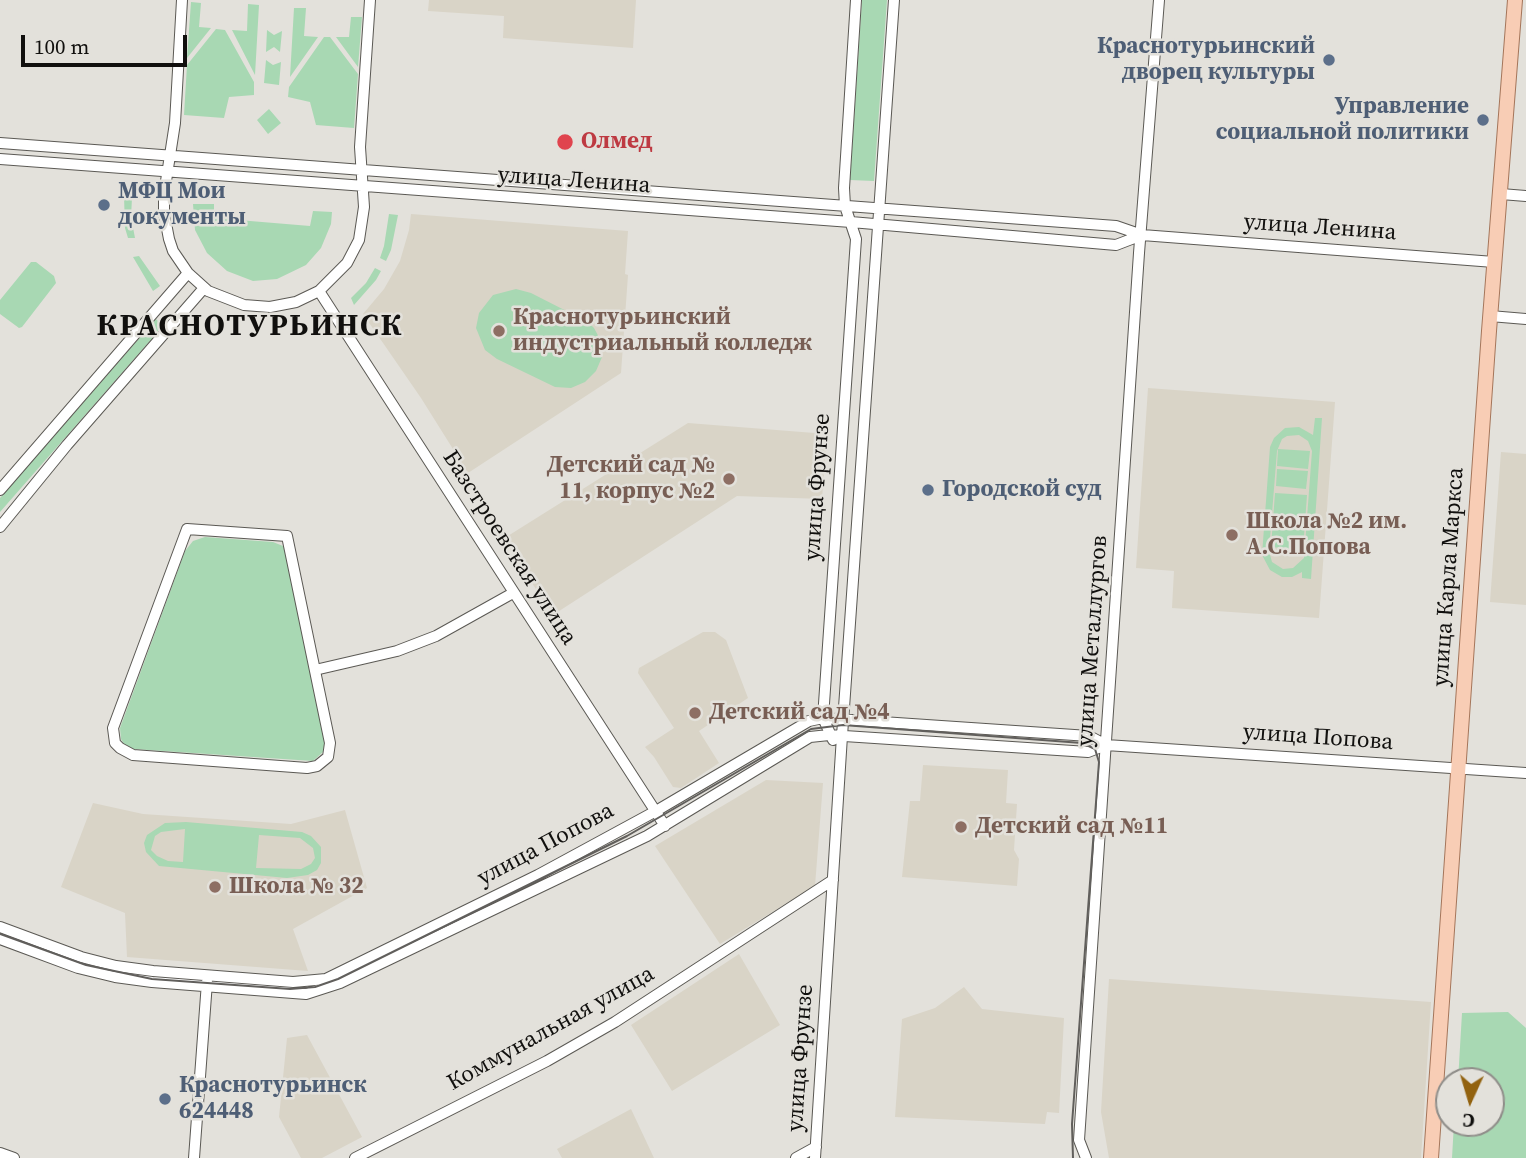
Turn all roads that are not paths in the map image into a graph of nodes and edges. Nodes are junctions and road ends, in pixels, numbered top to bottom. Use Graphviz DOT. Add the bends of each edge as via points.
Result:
graph roads {
  1 [pos="182,0"];
  2 [pos="370,0"];
  3 [pos="856,0"];
  4 [pos="894,0"];
  5 [pos="1159,0"];
  6 [pos="1515,0"];
  7 [pos="0,143"];
  8 [pos="145,154"];
  9 [pos="171,156"];
  10 [pos="0,159"];
  11 [pos="144,170"];
  12 [pos="360,170"];
  13 [pos="167,172"];
  14 [pos="391,172"];
  15 [pos="362,186"];
  16 [pos="390,188"];
  17 [pos="1501,194"];
  18 [pos="1526,196"];
  19 [pos="845,206"];
  20 [pos="879,209"];
  21 [pos="851,222"];
  22 [pos="878,224"];
  23 [pos="1142,235"];
  24 [pos="1494,262"];
  25 [pos="188,273"];
  26 [pos="204,288"];
  27 [pos="319,291"];
  28 [pos="1490,316"];
  29 [pos="1526,319"];
  30 [pos="0,490"];
  31 [pos="0,527"];
  32 [pos="513,593"];
  33 [pos="315,670"];
  34 [pos="823,718"];
  35 [pos="843,719"];
  36 [pos="829,735"];
  37 [pos="842,736"];
  38 [pos="1106,745"];
  39 [pos="841,751"];
  40 [pos="1458,769"];
  41 [pos="1526,773"];
  42 [pos="656,811"];
  43 [pos="665,827"];
  44 [pos="833,880"];
  45 [pos="0,927"];
  46 [pos="0,939"];
  47 [pos="207,981"];
  48 [pos="0,1153"];
  49 [pos="816,1153"];
  50 [pos="14,1158"];
  51 [pos="194,1158"];
  52 [pos="355,1158"];
  53 [pos="796,1158"];
  54 [pos="1086,1158"];
  55 [pos="1430,1158"];
  1 -- 9 [label="street"];
  2 -- 12 [label="street"];
  3 -- 19 [label="street"];
  4 -- 20 [label="street"];
  5 -- 23 [label="street, улица Металлургов"];
  6 -- 17 [label="main road, улица Карла Маркса"];
  7 -- 8 [label="street, улица Ленина"];
  8 -- 9 [label="street, улица Ленина"];
  8 -- 11 [label="street"];
  9 -- 12 [label="street, улица Ленина"];
  9 -- 13 [label="street"];
  10 -- 11 [label="street, улица Ленина"];
  11 -- 13 [label="street, улица Ленина"];
  12 -- 14 [label="street, улица Ленина"];
  12 -- 15 [label="street"];
  13 -- 15 [label="street, улица Ленина"];
  13 -- 25 [label="street" via="165,226 173,251"];
  14 -- 16 [label="street"];
  14 -- 19 [label="street, улица Ленина"];
  15 -- 16 [label="street, улица Ленина"];
  15 -- 27 [label="street" via="359,240 347,263"];
  16 -- 21 [label="street, улица Ленина"];
  17 -- 18 [label="street"];
  17 -- 24 [label="main road, улица Карла Маркса"];
  19 -- 20 [label="street, улица Ленина"];
  19 -- 21 [label="street, улица Фрунзе"];
  20 -- 22 [label="street, улица Фрунзе"];
  20 -- 23 [label="street, улица Ленина" via="1116,226"];
  21 -- 22 [label="street, улица Ленина"];
  21 -- 34 [label="street, улица Фрунзе" via="856,239"];
  22 -- 23 [label="street, улица Ленина" via="1116,245"];
  22 -- 35 [label="street, улица Фрунзе"];
  23 -- 24 [label="street, улица Ленина"];
  23 -- 38 [label="street, улица Металлургов"];
  24 -- 28 [label="main road, улица Карла Маркса"];
  25 -- 26 [label="street"];
  25 -- 30 [label="street"];
  26 -- 27 [label="street" via="231,302 257,307 296,302"];
  26 -- 31 [label="street"];
  27 -- 32 [label="street, Базстроевская улица"];
  28 -- 29 [label="street"];
  28 -- 40 [label="main road, улица Карла Маркса"];
  32 -- 33 [label="street" via="436,636 397,651"];
  32 -- 42 [label="street, Базстроевская улица"];
  33 -- 33 [label="street" via="287,536 187,529 113,728 115,743 133,755 317,766 331,750"];
  34 -- 35 [label="street, улица Попова"];
  34 -- 36 [label="street, улица Фрунзе"];
  34 -- 42 [label="street, улица Попова"];
  35 -- 37 [label="street, улица Фрунзе"];
  35 -- 38 [label="street, улица Попова" via="1089,736"];
  36 -- 37 [label="street, улица Попова"];
  36 -- 39 [label="street, улица Фрунзе"];
  36 -- 43 [label="street, улица Попова" via="810,737"];
  37 -- 38 [label="street, улица Попова" via="1088,752"];
  37 -- 39 [label="street, улица Фрунзе"];
  38 -- 40 [label="street, улица Попова"];
  38 -- 54 [label="street, улица Металлургов" via="1079,1140"];
  39 -- 44 [label="street, улица Фрунзе"];
  40 -- 41 [label="street, улица Попова"];
  40 -- 55 [label="main road, улица Карла Маркса"];
  42 -- 43 [label="street, Базстроевская улица"];
  42 -- 47 [label="street, улица Попова" via="326,979"];
  43 -- 47 [label="street, улица Попова" via="329,987 293,994"];
  44 -- 49 [label="street, улица Фрунзе"];
  44 -- 52 [label="street, Коммунальная улица" via="615,1022"];
  45 -- 47 [label="street, улица Попова" via="81,957"];
  46 -- 47 [label="street, улица Попова" via="115,977"];
  47 -- 51 [label="street"];
  48 -- 50 [label="street"];
  49 -- 53 [label="street"];
}
